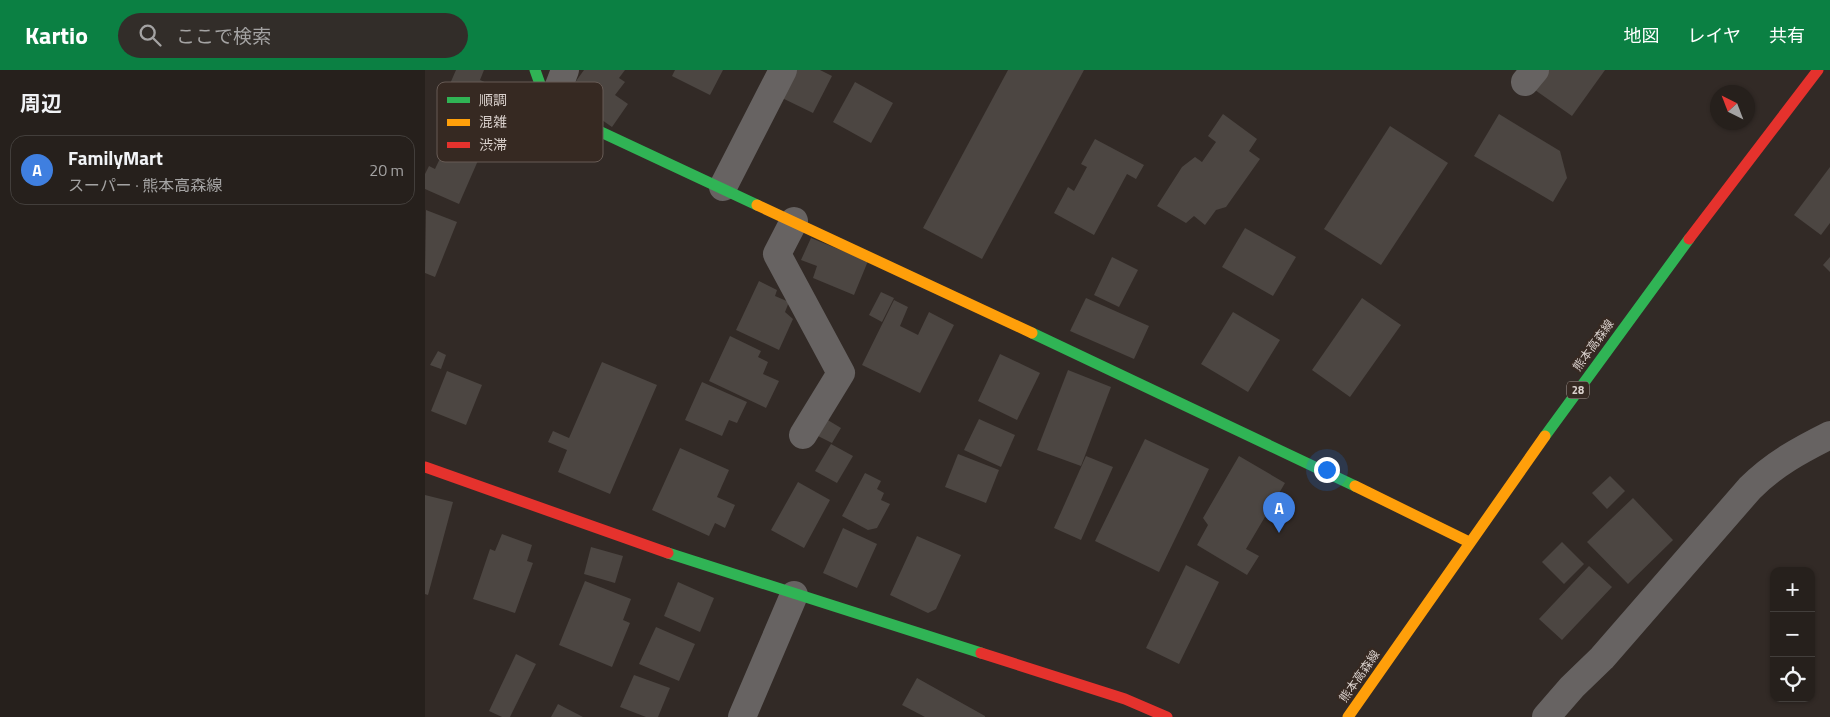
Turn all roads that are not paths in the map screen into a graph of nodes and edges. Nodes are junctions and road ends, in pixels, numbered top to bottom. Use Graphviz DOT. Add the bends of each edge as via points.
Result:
graph roads {
  1 [pos="535,70"];
  2 [pos="565,70"];
  3 [pos="783,70"];
  4 [pos="1818,70"];
  5 [pos="539,82"];
  6 [pos="560,82"];
  7 [pos="603,131"];
  8 [pos="723,187"];
  9 [pos="794,221"];
  10 [pos="803,435"];
  11 [pos="1830,435"];
  12 [pos="425,467"];
  13 [pos="1469,542"];
  14 [pos="794,595"];
  15 [pos="742,717"];
  16 [pos="1167,717"];
  17 [pos="1348,717"];
  18 [pos="1546,717"];
  1 -- 5 [label="street"];
  2 -- 6 [label="street"];
  3 -- 8 [label="street"];
  4 -- 13 [label="street, 熊本高森線 / 28" via="1642,302"];
  7 -- 8 [label="street"];
  8 -- 9 [label="street"];
  9 -- 10 [label="street" via="777,254 841,373"];
  9 -- 13 [label="street" via="1224,422"];
  11 -- 18 [label="street" via="1785,458 1750,488 1602,658 1571,687"];
  12 -- 14 [label="street"];
  13 -- 17 [label="street, 熊本高森線 / 28"];
  14 -- 15 [label="street"];
  14 -- 16 [label="street" via="1125,699"];
}
